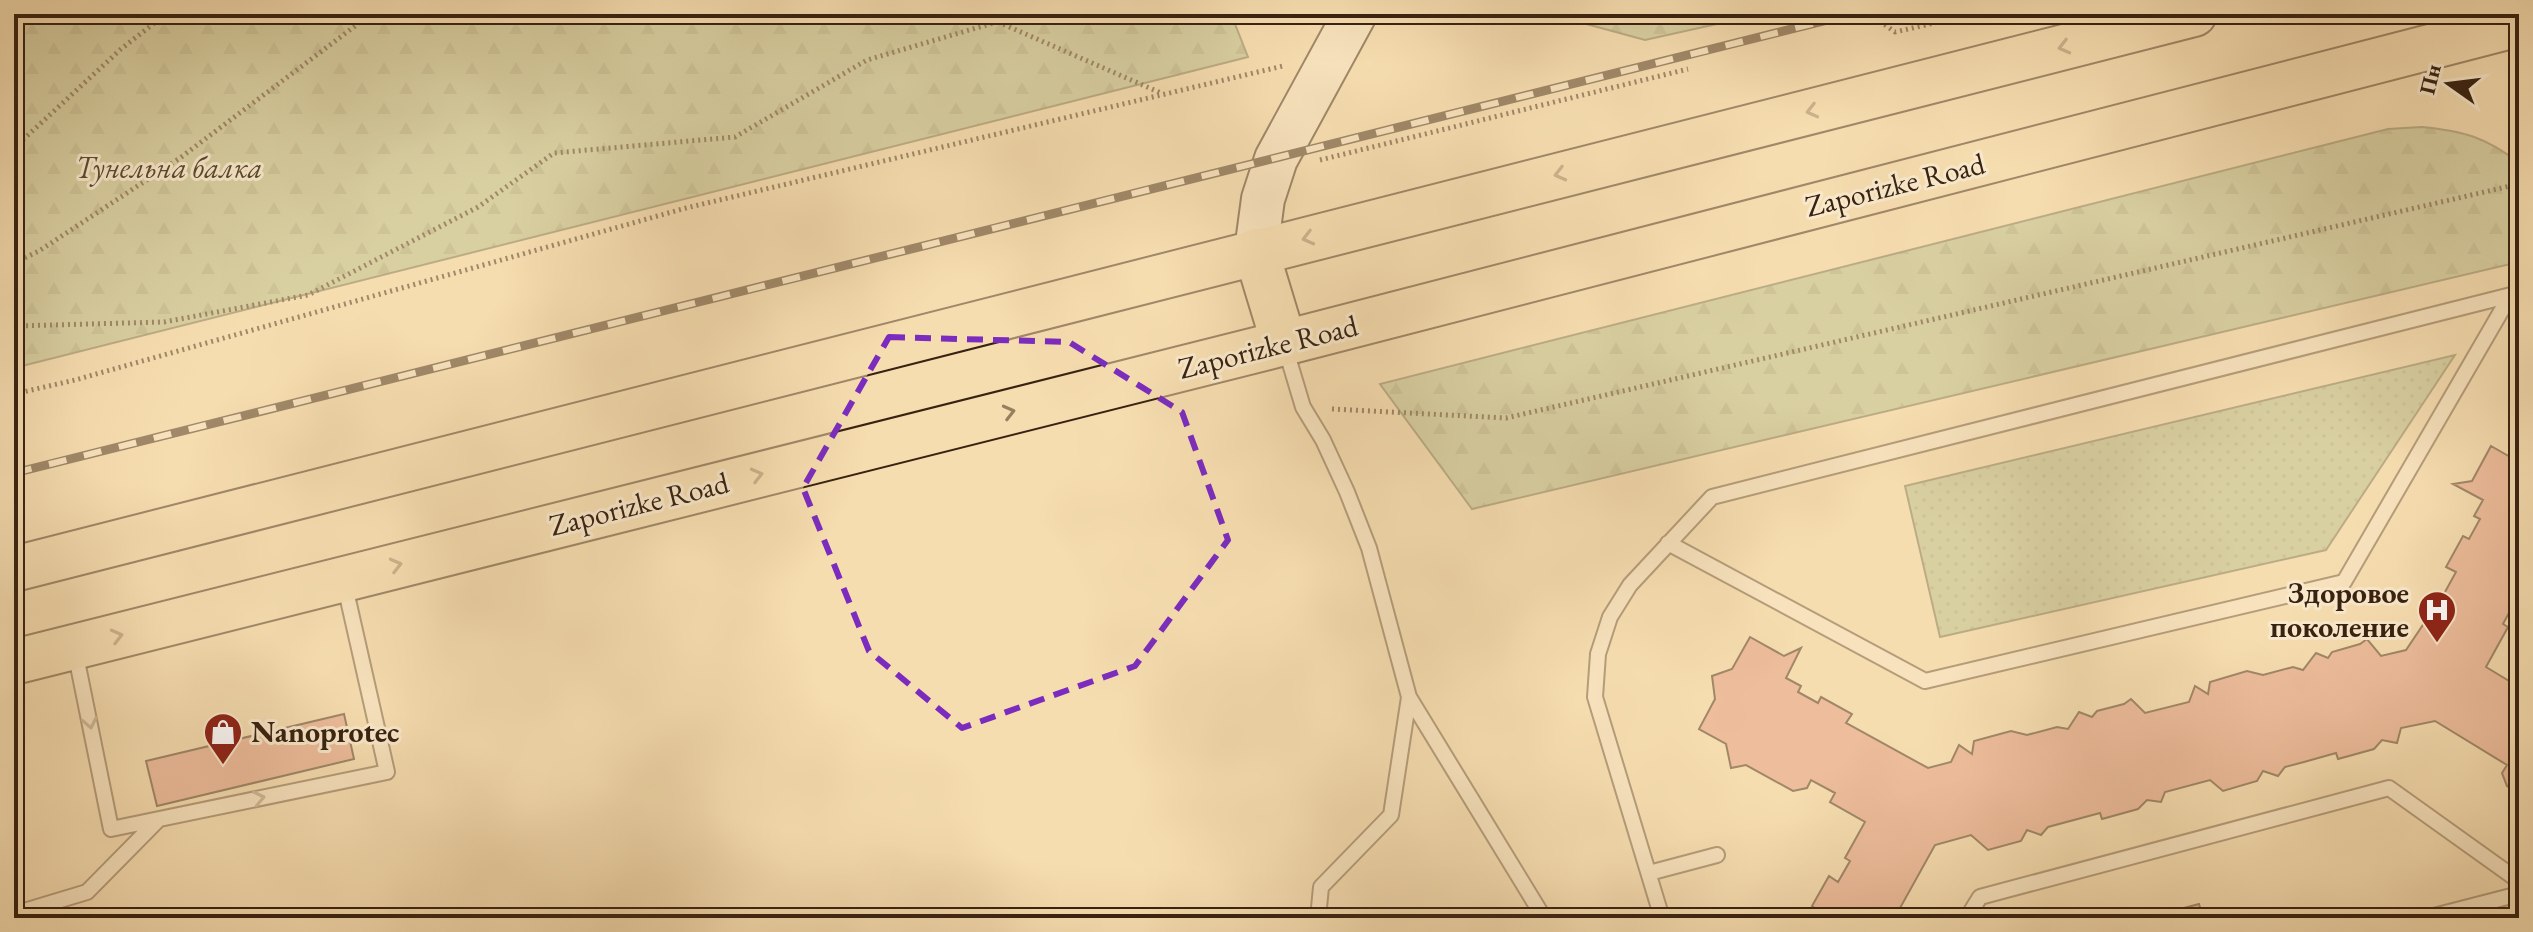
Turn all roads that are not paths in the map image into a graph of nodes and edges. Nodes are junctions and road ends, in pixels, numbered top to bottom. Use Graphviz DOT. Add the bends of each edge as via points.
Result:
graph roads {
  1 [pos="1355,14"];
  2 [pos="2194,14"];
  3 [pos="2519,24"];
  4 [pos="1256,251"];
  5 [pos="2515,294"];
  6 [pos="1284,343"];
  7 [pos="1668,543"];
  8 [pos="14,569"];
  9 [pos="344,578"];
  10 [pos="75,646"];
  11 [pos="14,662"];
  12 [pos="1409,697"];
  13 [pos="158,819"];
  14 [pos="1717,855"];
  15 [pos="1649,873"];
  16 [pos="2519,881"];
  17 [pos="2519,894"];
  18 [pos="14,914"];
  19 [pos="1318,918"];
  20 [pos="1544,918"];
  21 [pos="1662,918"];
  22 [pos="1967,918"];
  23 [pos="2426,918"];
  1 -- 4 [label="street" via="1276,159 1263,199"];
  2 -- 4 [label="main road, one-way"];
  3 -- 6 [label="main road, Zaporizke Road"];
  4 -- 6 [label="main road"];
  4 -- 8 [label="main road"];
  5 -- 7 [label="lane" via="1712,497"];
  5 -- 7 [label="lane" via="2344,582 1925,681"];
  9 -- 6 [label="main road, Zaporizke Road, one-way"];
  6 -- 12 [label="lane" via="1303,407 1369,548"];
  7 -- 15 [label="lane" via="1610,617 1598,654 1595,697"];
  10 -- 9 [label="main road, Zaporizke Road, one-way"];
  13 -- 9 [label="lane, one-way" via="387,772"];
  10 -- 11 [label="main road, Zaporizke Road"];
  10 -- 13 [label="lane, one-way" via="111,829"];
  12 -- 19 [label="lane" via="1391,815 1321,887"];
  12 -- 20 [label="lane"];
  13 -- 18 [label="lane" via="87,892"];
  14 -- 15 [label="lane"];
  15 -- 21 [label="lane"];
  16 -- 22 [label="lane" via="2389,788 1980,897"];
  17 -- 23 [label="lane"];
}
